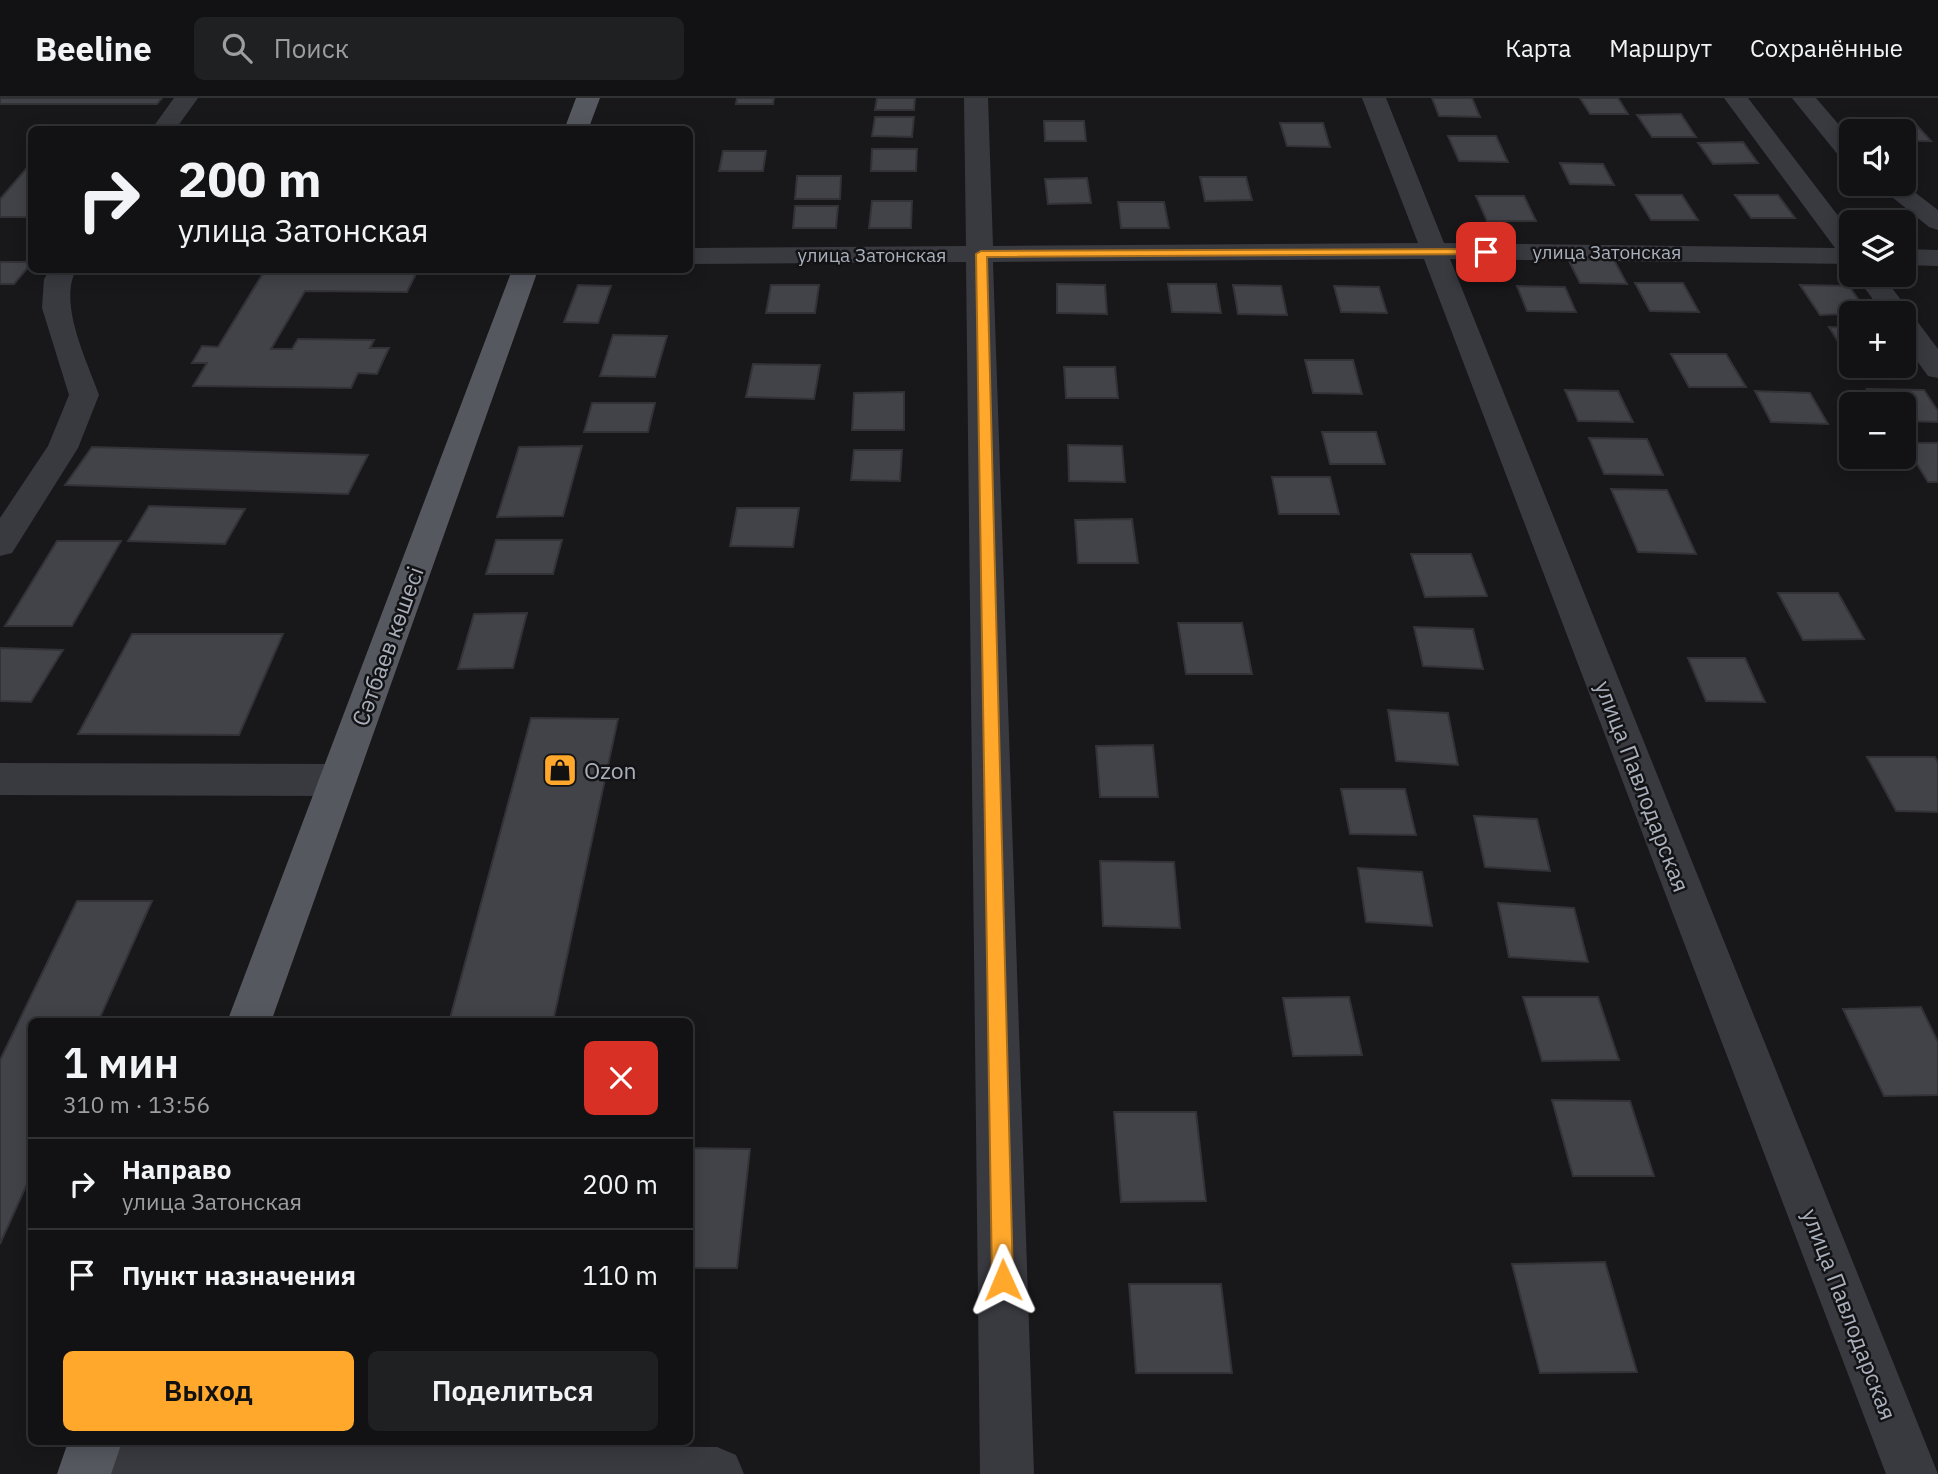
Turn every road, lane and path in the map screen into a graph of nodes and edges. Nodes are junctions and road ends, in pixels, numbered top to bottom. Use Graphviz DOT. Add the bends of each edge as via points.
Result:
graph roads {
  1 [pos="187,98"];
  2 [pos="588,98"];
  3 [pos="976,98"];
  4 [pos="1374,98"];
  5 [pos="1736,98"];
  6 [pos="1804,98"];
  7 [pos="166,126"];
  8 [pos="578,126"];
  9 [pos="1839,140"];
  10 [pos="1904,196"];
  11 [pos="1938,222"];
  12 [pos="1839,237"];
  13 [pos="1434,252"];
  14 [pos="981,254"];
  15 [pos="1839,255"];
  16 [pos="693,256"];
  17 [pos="1916,257"];
  18 [pos="1938,258"];
  19 [pos="61,273"];
  20 [pos="524,273"];
  21 [pos="1877,287"];
  22 [pos="1888,301"];
  23 [pos="1916,339"];
  24 [pos="1938,369"];
  25 [pos="0,544"];
  26 [pos="0,779"];
  27 [pos="338,780"];
  28 [pos="250,1018"];
  29 [pos="88,1462"];
  30 [pos="718,1474"];
  31 [pos="1007,1474"];
  32 [pos="1913,1474"];
  1 -- 7 [label="street"];
  2 -- 8 [label="main road"];
  3 -- 14 [label="street"];
  4 -- 13 [label="street, улица Павлодарская"];
  5 -- 12 [label="street"];
  6 -- 9 [label="street"];
  10 -- 11 [label="street"];
  13 -- 14 [label="street, улица Затонская"];
  13 -- 15 [label="street, улица Затонская"];
  13 -- 32 [label="street, улица Павлодарская"];
  14 -- 16 [label="street, улица Затонская"];
  14 -- 31 [label="street"];
  17 -- 18 [label="street"];
  19 -- 25 [label="street" via="56,308 84,395 63,448"];
  20 -- 27 [label="main road, Сәтбаев көшесі"];
  21 -- 22 [label="street"];
  23 -- 24 [label="street"];
  26 -- 27 [label="street"];
  27 -- 28 [label="main road, Сәтбаев көшесі"];
  29 -- 30 [label="street"];
}
